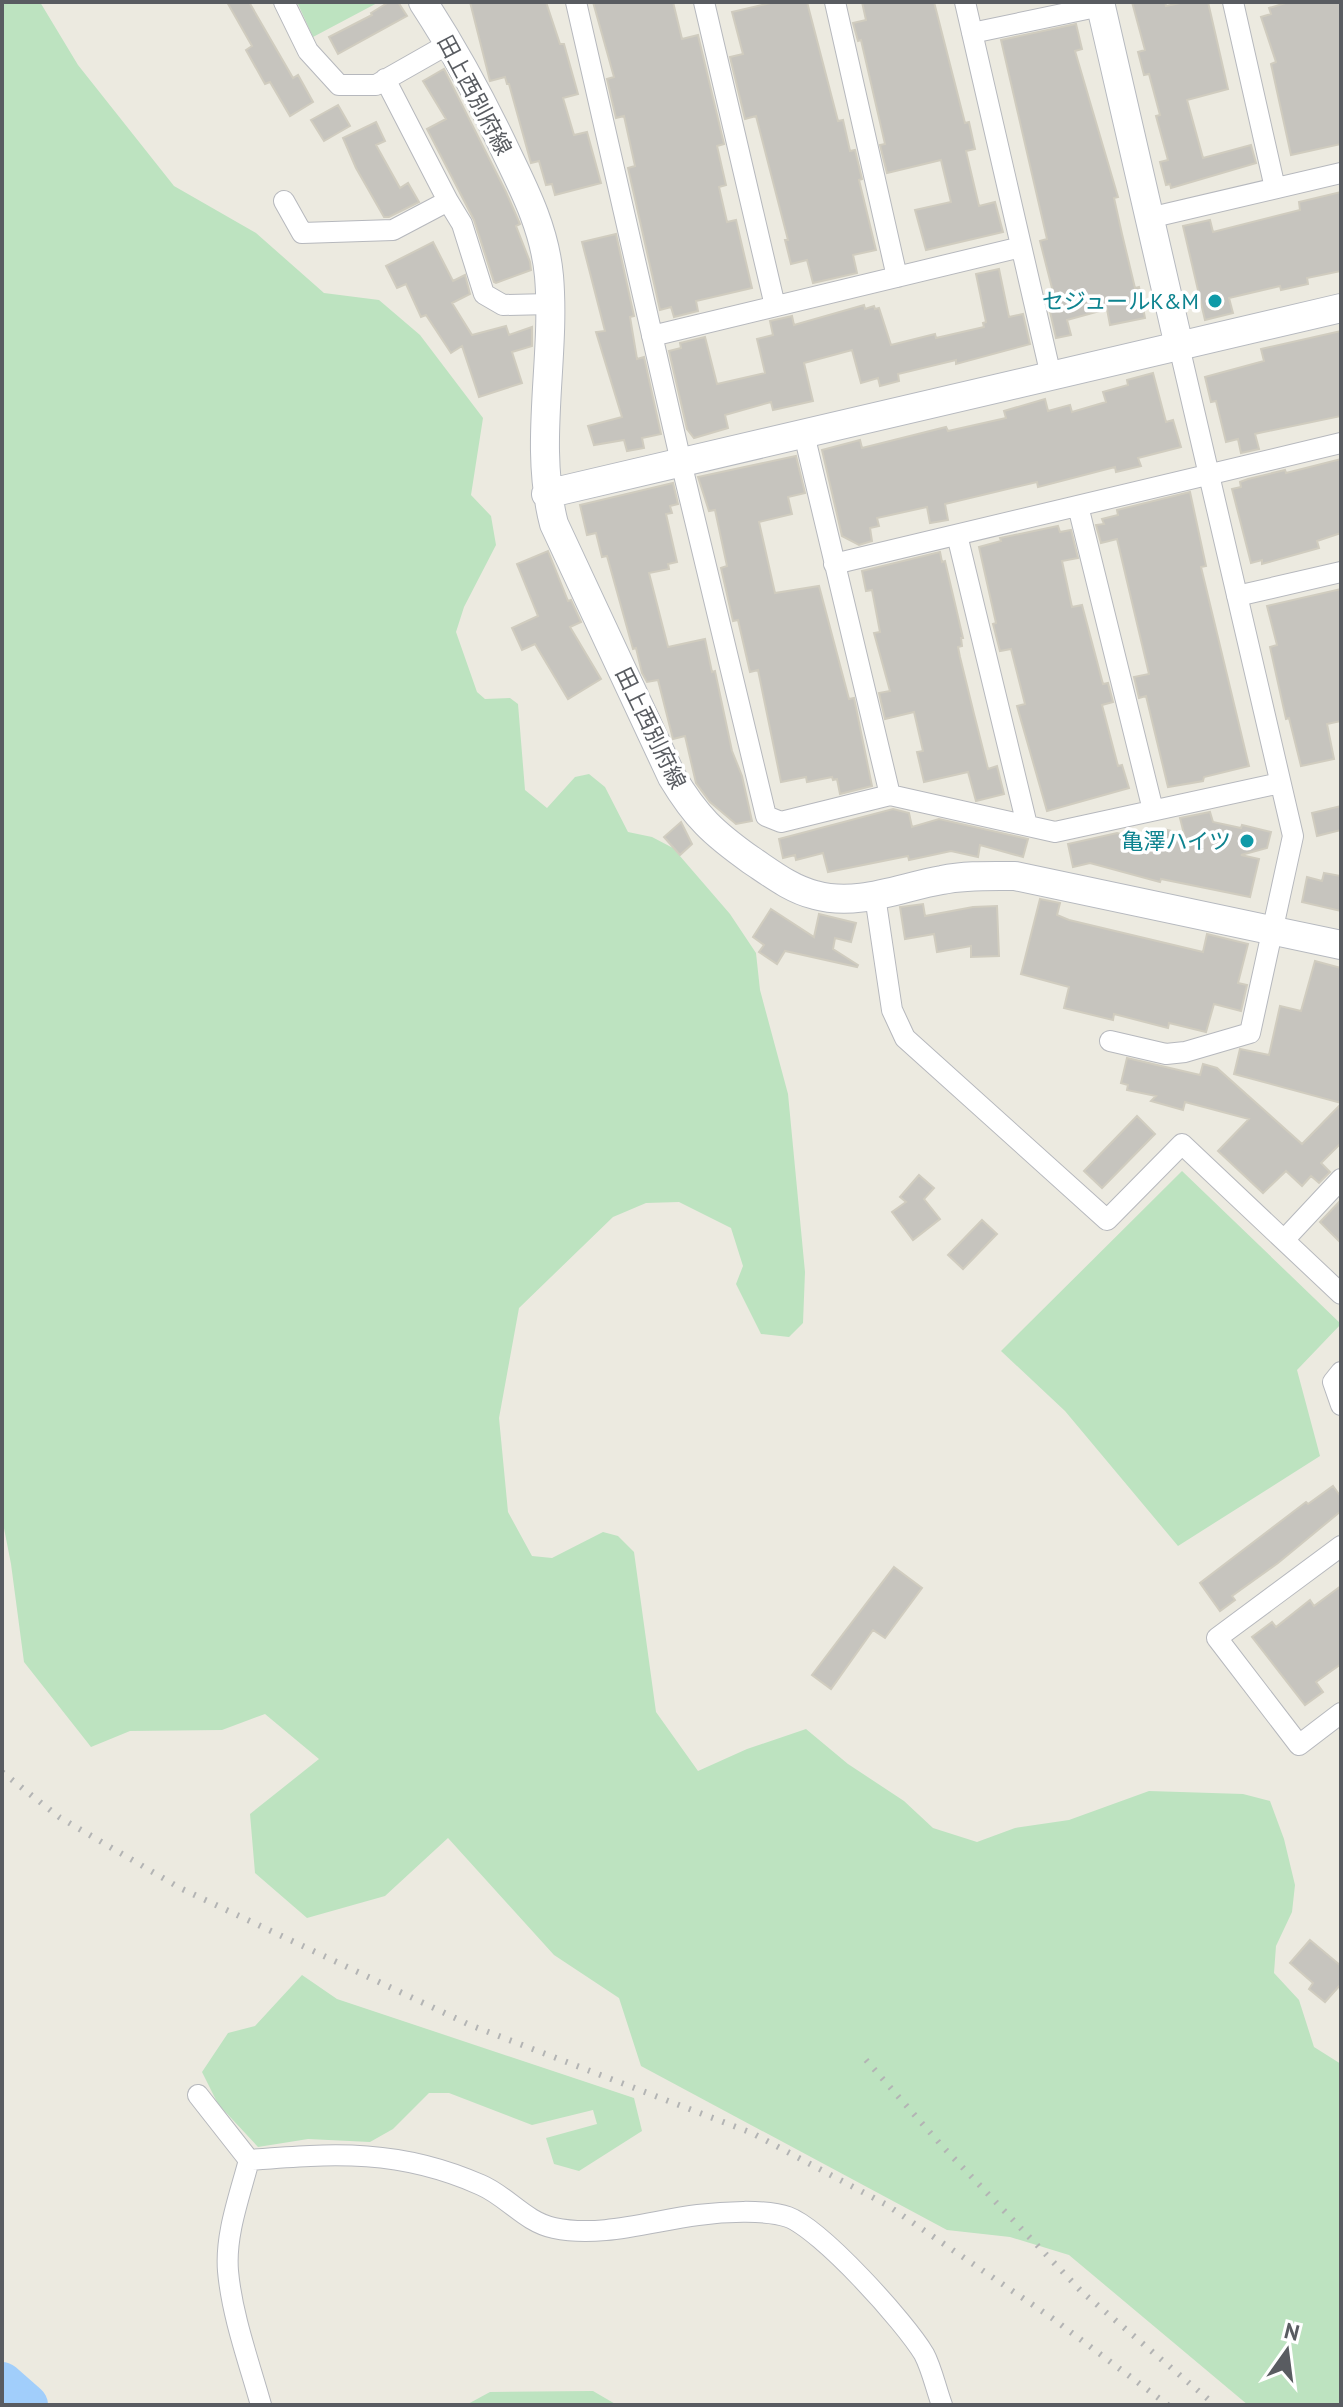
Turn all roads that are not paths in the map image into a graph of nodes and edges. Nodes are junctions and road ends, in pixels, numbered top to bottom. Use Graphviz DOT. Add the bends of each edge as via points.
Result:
graph roads {
  1 [pos="284,2"];
  2 [pos="423,2"];
  3 [pos="576,2"];
  4 [pos="704,2"];
  5 [pos="835,2"];
  6 [pos="965,2"];
  7 [pos="1233,2"];
  8 [pos="1100,4"];
  9 [pos="972,33"];
  10 [pos="450,43"];
  11 [pos="385,79"];
  12 [pos="1341,173"];
  13 [pos="1275,188"];
  14 [pos="284,201"];
  15 [pos="448,201"];
  16 [pos="1149,218"];
  17 [pos="1021,247"];
  18 [pos="897,277"];
  19 [pos="550,304"];
  20 [pos="775,306"];
  21 [pos="1341,308"];
  22 [pos="652,336"];
  23 [pos="1179,346"];
  24 [pos="1051,376"];
  25 [pos="804,434"];
  26 [pos="1341,443"];
  27 [pos="681,462"];
  28 [pos="1209,475"];
  29 [pos="546,494"];
  30 [pos="1078,506"];
  31 [pos="957,535"];
  32 [pos="834,564"];
  33 [pos="1341,572"];
  34 [pos="1237,596"];
  35 [pos="1280,783"];
  36 [pos="890,795"];
  37 [pos="1153,810"];
  38 [pos="1027,825"];
  39 [pos="875,896"];
  40 [pos="1273,930"];
  41 [pos="1341,945"];
  42 [pos="1110,1041"];
  43 [pos="1341,1179"];
  44 [pos="1284,1240"];
  45 [pos="1341,1294"];
  46 [pos="1341,1372"];
  47 [pos="1341,1405"];
  48 [pos="1341,1546"];
  49 [pos="1341,1713"];
  50 [pos="198,2095"];
  51 [pos="249,2160"];
  52 [pos="261,2405"];
  53 [pos="942,2405"];
  1 -- 11 [label="street" via="308,51 339,85 376,85"];
  2 -- 10 [label="street, 田上西別府線"];
  3 -- 22 [label="street"];
  4 -- 20 [label="street"];
  5 -- 18 [label="street"];
  6 -- 9 [label="street"];
  7 -- 13 [label="street"];
  8 -- 9 [label="street"];
  8 -- 16 [label="street"];
  9 -- 17 [label="street"];
  10 -- 11 [label="street"];
  10 -- 19 [label="street, 田上西別府線" via="540,227"];
  11 -- 15 [label="street"];
  12 -- 13 [label="street"];
  13 -- 16 [label="street"];
  14 -- 15 [label="street" via="302,233 393,230"];
  15 -- 19 [label="street" via="462,224 484,294 503,305"];
  16 -- 23 [label="street"];
  17 -- 18 [label="street"];
  17 -- 24 [label="street"];
  18 -- 20 [label="street"];
  19 -- 29 [label="street, 田上西別府線"];
  20 -- 22 [label="street"];
  21 -- 23 [label="street"];
  22 -- 27 [label="street"];
  23 -- 24 [label="street"];
  23 -- 28 [label="street"];
  24 -- 25 [label="street"];
  25 -- 27 [label="street"];
  25 -- 32 [label="street"];
  26 -- 28 [label="street"];
  27 -- 29 [label="street"];
  27 -- 36 [label="street" via="766,816 781,822"];
  28 -- 30 [label="street"];
  28 -- 34 [label="street"];
  29 -- 39 [label="street, 田上西別府線" via="554,524 692,810 789,886 836,898"];
  30 -- 31 [label="street"];
  30 -- 37 [label="street"];
  31 -- 32 [label="street"];
  31 -- 38 [label="street"];
  32 -- 36 [label="street"];
  33 -- 34 [label="street"];
  34 -- 35 [label="street"];
  35 -- 37 [label="street"];
  35 -- 40 [label="street" via="1293,836"];
  36 -- 38 [label="street"];
  37 -- 38 [label="street" via="1055,832"];
  39 -- 40 [label="street, 田上西別府線" via="942,880 1015,876"];
  39 -- 44 [label="street" via="892,1010 905,1038 1107,1220 1182,1144"];
  40 -- 41 [label="street, 田上西別府線"];
  40 -- 42 [label="street" via="1250,1033 1166,1054"];
  43 -- 44 [label="street"];
  44 -- 45 [label="street"];
  46 -- 47 [label="street" via="1333,1382"];
  48 -- 49 [label="street" via="1217,1638 1299,1745"];
  50 -- 51 [label="street"];
  51 -- 52 [label="street" via="228,2271"];
  51 -- 53 [label="street" via="389,2157 468,2179 537,2222 570,2230 728,2212 785,2216 806,2225 884,2302 924,2354"];
}
